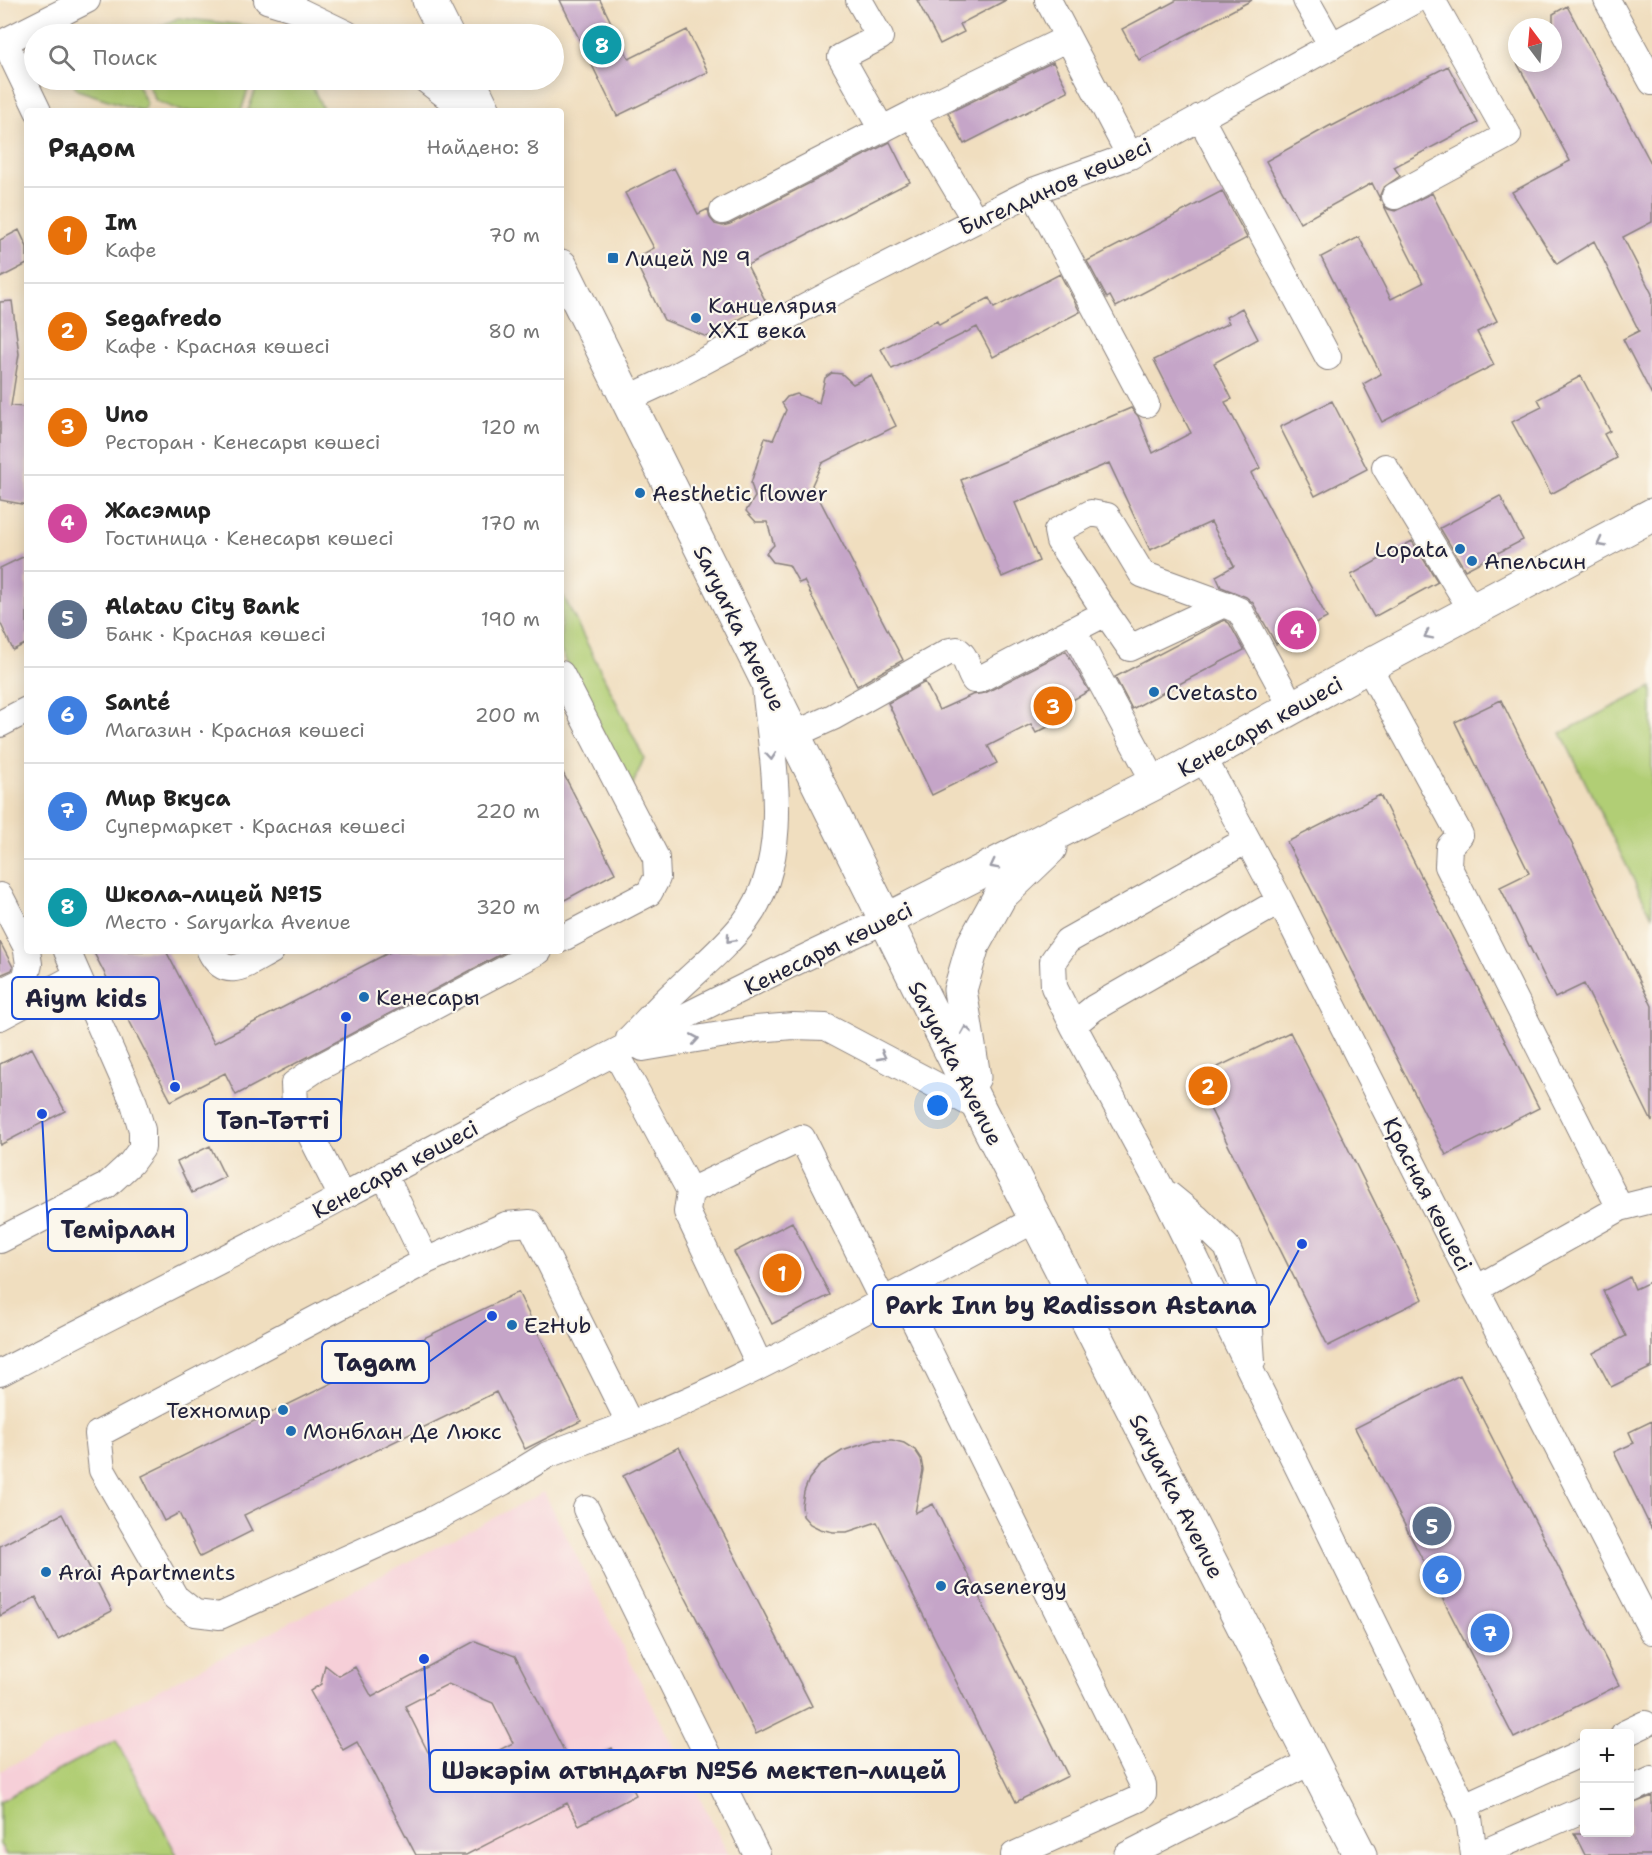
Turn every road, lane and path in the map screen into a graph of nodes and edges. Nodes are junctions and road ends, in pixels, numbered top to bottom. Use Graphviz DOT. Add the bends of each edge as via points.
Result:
graph roads {
  1 [pos="87,0"];
  2 [pos="267,0"];
  3 [pos="429,0"];
  4 [pos="451,0"];
  5 [pos="859,0"];
  6 [pos="1048,0"];
  7 [pos="1306,0"];
  8 [pos="1415,0"];
  9 [pos="1432,0"];
  10 [pos="1607,0"];
  11 [pos="40,24"];
  12 [pos="326,24"];
  13 [pos="441,24"];
  14 [pos="454,24"];
  15 [pos="24,32"];
  16 [pos="1068,38"];
  17 [pos="3,43"];
  18 [pos="1332,46"];
  19 [pos="1652,82"];
  20 [pos="24,84"];
  21 [pos="27,90"];
  22 [pos="439,90"];
  23 [pos="474,90"];
  24 [pos="36,108"];
  25 [pos="462,108"];
  26 [pos="483,108"];
  27 [pos="912,114"];
  28 [pos="1200,117"];
  29 [pos="882,130"];
  30 [pos="1130,156"];
  31 [pos="1033,191"];
  32 [pos="1395,196"];
  33 [pos="723,211"];
  34 [pos="975,220"];
  35 [pos="564,273"];
  36 [pos="1328,357"];
  37 [pos="627,399"];
  38 [pos="1146,404"];
  39 [pos="1385,467"];
  40 [pos="1652,515"];
  41 [pos="1224,604"];
  42 [pos="1473,612"];
  43 [pos="1106,613"];
  44 [pos="1073,630"];
  45 [pos="1368,666"];
  46 [pos="764,677"];
  47 [pos="564,680"];
  48 [pos="1293,709"];
  49 [pos="24,714"];
  50 [pos="0,724"];
  51 [pos="793,735"];
  52 [pos="1203,757"];
  53 [pos="1155,783"];
  54 [pos="1083,819"];
  55 [pos="1247,840"];
  56 [pos="0,896"];
  57 [pos="1280,901"];
  58 [pos="884,921"];
  59 [pos="564,937"];
  60 [pos="24,944"];
  61 [pos="28,954"];
  62 [pos="68,954"];
  63 [pos="211,954"];
  64 [pos="264,954"];
  65 [pos="533,954"];
  66 [pos="77,976"];
  67 [pos="0,992"];
  68 [pos="0,1017"];
  69 [pos="1073,1025"];
  70 [pos="616,1053"];
  71 [pos="979,1108"];
  72 [pos="384,1174"];
  73 [pos="690,1191"];
  74 [pos="342,1197"];
  75 [pos="1652,1200"];
  76 [pos="1620,1208"];
  77 [pos="1036,1219"];
  78 [pos="0,1240"];
  79 [pos="426,1261"];
  80 [pos="1476,1289"];
  81 [pos="900,1292"];
  82 [pos="760,1366"];
  83 [pos="0,1373"];
  84 [pos="630,1424"];
  85 [pos="586,1509"];
  86 [pos="1652,1631"];
  87 [pos="1580,1754"];
  88 [pos="1312,1761"];
  89 [pos="1652,1780"];
  90 [pos="1634,1788"];
  91 [pos="1464,1806"];
  92 [pos="1580,1811"];
  93 [pos="757,1855"];
  94 [pos="1014,1855"];
  95 [pos="1127,1855"];
  96 [pos="1360,1855"];
  97 [pos="1476,1855"];
  1 -- 11 [label="street"];
  2 -- 12 [label="street"];
  3 -- 13 [label="main road"];
  4 -- 14 [label="main road"];
  5 -- 29 [label="street" via="880,37 841,57"];
  6 -- 16 [label="street"];
  7 -- 18 [label="street"];
  8 -- 18 [label="street, Бигелдинов көшесі"];
  9 -- 32 [label="street" via="1508,135"];
  10 -- 19 [label="street"];
  15 -- 17 [label="street"];
  16 -- 27 [label="street"];
  16 -- 30 [label="street"];
  17 -- 20 [label="street"];
  18 -- 28 [label="street, Бигелдинов көшесі"];
  21 -- 24 [label="street"];
  22 -- 25 [label="street"];
  23 -- 26 [label="main road"];
  27 -- 29 [label="street"];
  27 -- 34 [label="street"];
  28 -- 30 [label="street, Бигелдинов көшесі"];
  28 -- 36 [label="street"];
  29 -- 33 [label="street"];
  30 -- 31 [label="street, Бигелдинов көшесі"];
  31 -- 34 [label="street, Бигелдинов көшесі"];
  31 -- 38 [label="street"];
  34 -- 37 [label="street, Бигелдинов көшесі"];
  35 -- 37 [label="main road, Saryarka Avenue"];
  37 -- 46 [label="main road, Saryarka Avenue"];
  39 -- 42 [label="street"];
  40 -- 42 [label="main road, Кенесары көшесі, one-way"];
  41 -- 43 [label="street" via="1130,648"];
  41 -- 43 [label="street" via="1142,574 1107,516 1090,513 1057,531 1059,541"];
  41 -- 48 [label="street" via="1240,611"];
  42 -- 45 [label="main road, Кенесары көшесі, one-way"];
  43 -- 44 [label="street"];
  44 -- 51 [label="street" via="978,680 971,677 964,654 950,651"];
  44 -- 53 [label="street"];
  45 -- 48 [label="main road, Кенесары көшесі"];
  45 -- 76 [label="street" via="1460,835 1449,847 1448,866"];
  46 -- 51 [label="main road, Saryarka Avenue"];
  46 -- 70 [label="street, one-way" via="775,795 770,873 745,921"];
  47 -- 59 [label="street" via="656,858 657,878 649,893"];
  48 -- 52 [label="main road, Кенесары көшесі"];
  49 -- 50 [label="street"];
  51 -- 58 [label="main road, Saryarka Avenue"];
  52 -- 53 [label="main road, Кенесары көшесі"];
  52 -- 55 [label="street, Красная көшесі"];
  53 -- 54 [label="main road, Кенесары көшесі"];
  54 -- 58 [label="main road, Кенесары көшесі, one-way"];
  71 -- 54 [label="main road, one-way" via="960,990 974,945 1000,896"];
  55 -- 57 [label="street, Красная көшесі"];
  55 -- 69 [label="street" via="1067,941 1053,961 1054,987"];
  56 -- 60 [label="street"];
  57 -- 69 [label="street" via="1094,1008"];
  57 -- 80 [label="street, Красная көшесі"];
  58 -- 70 [label="street, Кенесары көшесі"];
  58 -- 71 [label="main road, Saryarka Avenue"];
  61 -- 67 [label="street" via="25,980"];
  62 -- 66 [label="street"];
  63 -- 64 [label="street" via="226,968 236,969"];
  65 -- 74 [label="street" via="294,1084 295,1104"];
  66 -- 68 [label="street"];
  66 -- 78 [label="street" via="134,1103 142,1148 106,1186"];
  69 -- 91 [label="street" via="1162,1190"];
  70 -- 71 [label="street, one-way" via="756,1029 826,1027"];
  70 -- 72 [label="street, Кенесары көшесі"];
  70 -- 73 [label="street"];
  71 -- 77 [label="main road, Saryarka Avenue"];
  72 -- 74 [label="street, Кенесары көшесі"];
  72 -- 79 [label="street"];
  73 -- 81 [label="street" via="802,1138 883,1301"];
  73 -- 82 [label="street" via="687,1212"];
  74 -- 83 [label="street, Кенесары көшесі"];
  75 -- 76 [label="street"];
  76 -- 80 [label="street"];
  77 -- 81 [label="street"];
  77 -- 88 [label="main road, Saryarka Avenue"];
  79 -- 84 [label="street" via="506,1225 530,1223"];
  79 -- 84 [label="street" via="98,1434 102,1470 175,1597 195,1613 220,1616 432,1520 547,1455"];
  80 -- 86 [label="street, Красная көшесі"];
  81 -- 82 [label="street"];
  81 -- 94 [label="street" via="1143,1785 1143,1794 1138,1799"];
  82 -- 84 [label="street"];
  85 -- 93 [label="street"];
  87 -- 91 [label="street"];
  88 -- 95 [label="street"];
  88 -- 96 [label="main road, Saryarka Avenue"];
  89 -- 90 [label="street"];
  91 -- 97 [label="street"];
  92 -- 97 [label="street"];
}
